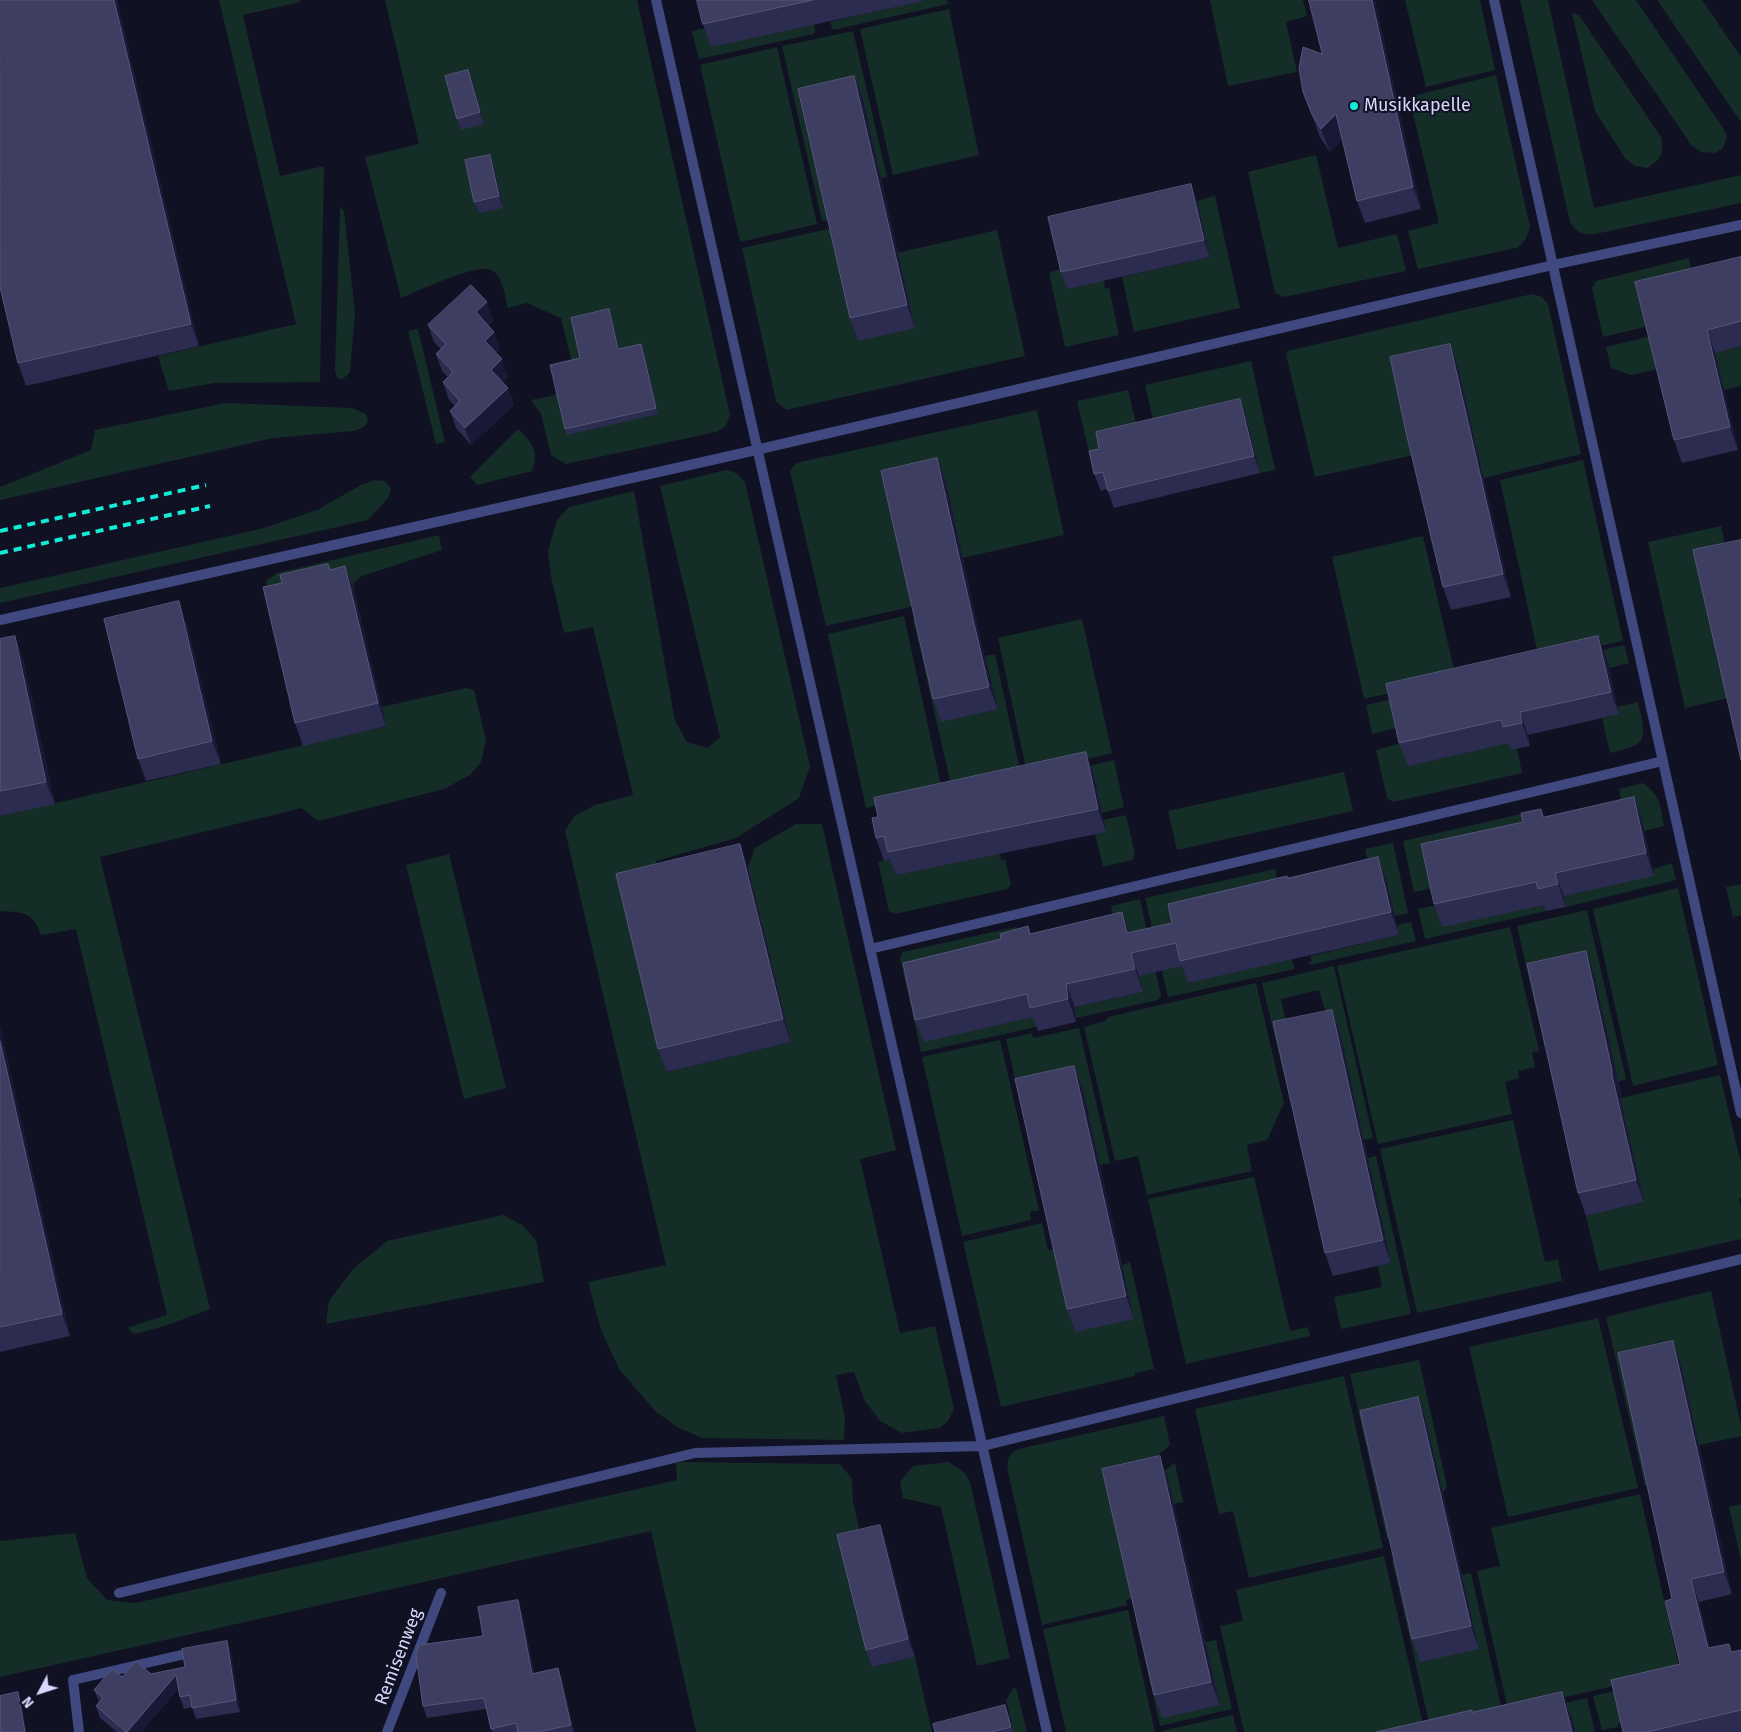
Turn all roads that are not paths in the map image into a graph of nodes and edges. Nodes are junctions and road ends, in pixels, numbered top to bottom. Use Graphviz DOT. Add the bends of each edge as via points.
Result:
graph roads {
  1 [pos="656,0"];
  2 [pos="1494,0"];
  3 [pos="1741,225"];
  4 [pos="1553,265"];
  5 [pos="758,450"];
  6 [pos="0,620"];
  7 [pos="1663,761"];
  8 [pos="870,949"];
  9 [pos="1741,1113"];
  10 [pos="1741,1259"];
  11 [pos="983,1446"];
  12 [pos="119,1593"];
  13 [pos="441,1593"];
  14 [pos="203,1650"];
  15 [pos="79,1732"];
  16 [pos="387,1732"];
  17 [pos="1047,1732"];
  1 -- 5 [label="street"];
  2 -- 4 [label="street"];
  3 -- 4 [label="street"];
  4 -- 5 [label="street"];
  4 -- 7 [label="street"];
  5 -- 6 [label="street"];
  5 -- 8 [label="street"];
  7 -- 8 [label="street"];
  7 -- 9 [label="street"];
  8 -- 11 [label="street"];
  10 -- 11 [label="street"];
  11 -- 12 [label="street" via="695,1453"];
  11 -- 17 [label="street"];
  13 -- 16 [label="street, Remisenweg"];
  14 -- 15 [label="street" via="73,1680"];
}
